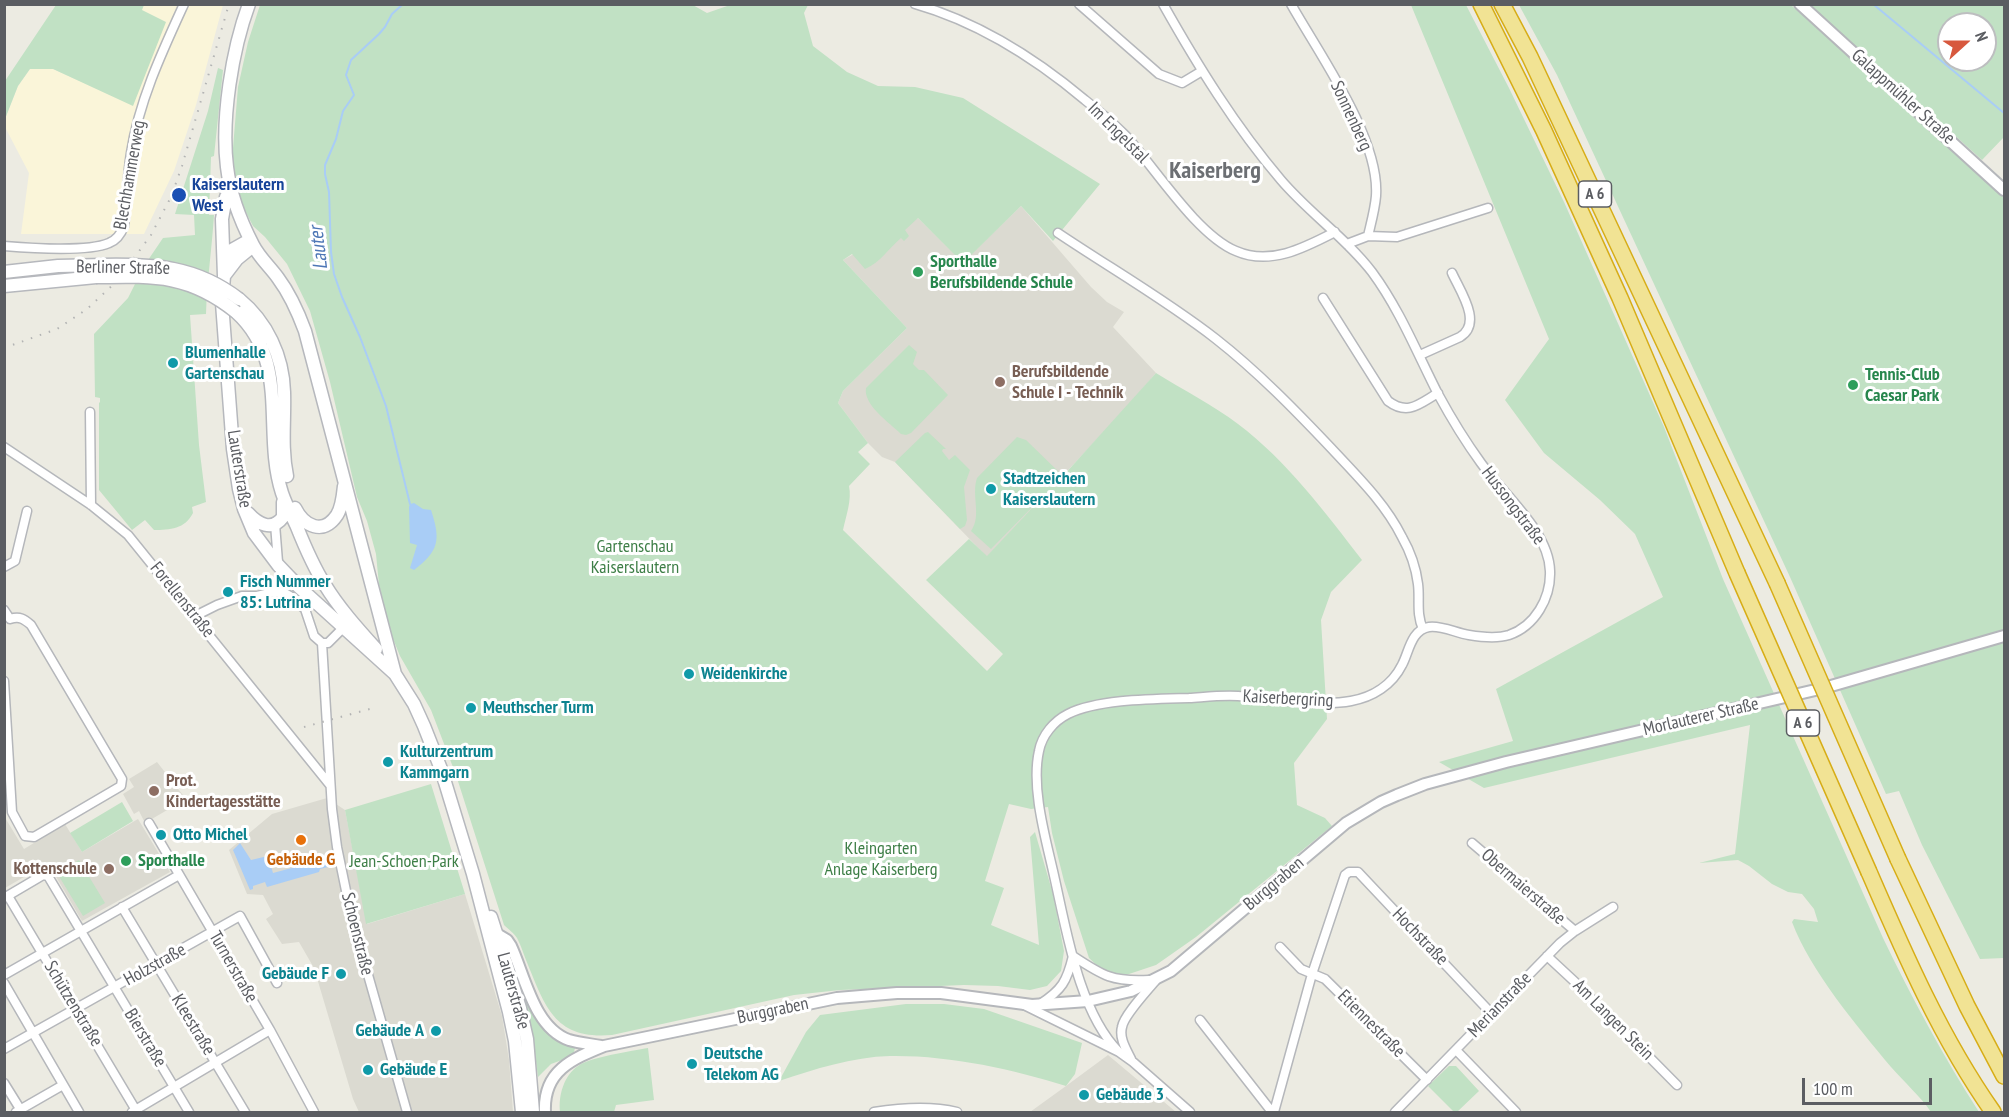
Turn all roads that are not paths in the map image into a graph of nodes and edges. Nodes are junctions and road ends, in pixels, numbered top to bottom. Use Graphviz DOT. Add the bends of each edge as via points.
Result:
graph roads {
  1 [pos="184,4"];
  2 [pos="249,4"];
  3 [pos="915,4"];
  4 [pos="1079,4"];
  5 [pos="1163,4"];
  6 [pos="1291,4"];
  7 [pos="1480,4"];
  8 [pos="1502,4"];
  9 [pos="1800,4"];
  10 [pos="1202,71"];
  11 [pos="227,165"];
  12 [pos="2004,190"];
  13 [pos="226,196"];
  14 [pos="1488,208"];
  15 [pos="1058,232"];
  16 [pos="1335,232"];
  17 [pos="1368,236"];
  18 [pos="250,244"];
  19 [pos="1347,244"];
  20 [pos="4,246"];
  21 [pos="224,271"];
  22 [pos="4,272"];
  23 [pos="1452,273"];
  24 [pos="4,286"];
  25 [pos="1323,298"];
  26 [pos="1420,355"];
  27 [pos="1438,393"];
  28 [pos="90,412"];
  29 [pos="4,447"];
  30 [pos="344,482"];
  31 [pos="283,495"];
  32 [pos="91,505"];
  33 [pos="293,505"];
  34 [pos="244,509"];
  35 [pos="27,511"];
  36 [pos="275,524"];
  37 [pos="298,530"];
  38 [pos="278,565"];
  39 [pos="4,567"];
  40 [pos="4,610"];
  41 [pos="195,616"];
  42 [pos="7,621"];
  43 [pos="343,628"];
  44 [pos="1423,628"];
  45 [pos="2004,636"];
  46 [pos="322,644"];
  47 [pos="395,674"];
  48 [pos="4,681"];
  49 [pos="6,707"];
  50 [pos="330,785"];
  51 [pos="1397,795"];
  52 [pos="8,807"];
  53 [pos="149,823"];
  54 [pos="1472,843"];
  55 [pos="473,874"];
  56 [pos="179,875"];
  57 [pos="6,897"];
  58 [pos="122,907"];
  59 [pos="1613,908"];
  60 [pos="81,931"];
  61 [pos="1575,931"];
  62 [pos="212,933"];
  63 [pos="497,934"];
  64 [pos="1280,947"];
  65 [pos="43,953"];
  66 [pos="1073,955"];
  67 [pos="1547,956"];
  68 [pos="156,964"];
  69 [pos="1312,974"];
  70 [pos="4,975"];
  71 [pos="1156,980"];
  72 [pos="4,983"];
  73 [pos="277,983"];
  74 [pos="115,987"];
  75 [pos="1088,1001"];
  76 [pos="1018,1002"];
  77 [pos="1040,1004"];
  78 [pos="76,1009"];
  79 [pos="1491,1013"];
  80 [pos="1200,1020"];
  81 [pos="270,1030"];
  82 [pos="33,1033"];
  83 [pos="604,1046"];
  84 [pos="4,1049"];
  85 [pos="1456,1050"];
  86 [pos="1119,1052"];
  87 [pos="215,1062"];
  88 [pos="1133,1062"];
  89 [pos="2004,1076"];
  90 [pos="1427,1080"];
  91 [pos="4,1083"];
  92 [pos="63,1085"];
  93 [pos="1677,1085"];
  94 [pos="174,1087"];
  95 [pos="920,1111"];
  96 [pos="19,1112"];
  97 [pos="135,1112"];
  98 [pos="79,1113"];
  99 [pos="189,1113"];
  100 [pos="245,1113"];
  101 [pos="314,1113"];
  102 [pos="407,1113"];
  103 [pos="522,1113"];
  104 [pos="533,1113"];
  105 [pos="545,1113"];
  106 [pos="874,1113"];
  107 [pos="957,1113"];
  108 [pos="1190,1113"];
  109 [pos="1273,1113"];
  110 [pos="1395,1113"];
  111 [pos="1515,1113"];
  112 [pos="1993,1113"];
  1 -- 20 [label="street, Blechhammerweg" via="143,103 131,152 120,237 99,246"];
  2 -- 11 [label="main road, Lauterstraße" via="232,75"];
  3 -- 16 [label="street, Im Engelstal" via="969,24 1067,85 1126,136 1200,224 1235,251 1270,258 1291,253"];
  4 -- 10 [label="street" via="1159,74 1182,82"];
  5 -- 10 [label="street, Hussongstraße"];
  6 -- 17 [label="street, Sonnenberg" via="1351,108 1374,168 1376,195"];
  7 -- 112 [label="highway, A 6, bridge" via="1544,131 1620,298 1911,967 1965,1070"];
  8 -- 89 [label="highway, A 6, bridge" via="1777,583 1898,859"];
  9 -- 12 [label="street, Galappmühler Straße"];
  10 -- 16 [label="street, Hussongstraße" via="1281,180"];
  11 -- 13 [label="main road, Lauterstraße"];
  11 -- 18 [label="main road, Lauterstraße"];
  13 -- 18 [label="main road, Lauterstraße" via="233,220"];
  13 -- 21 [label="main road, Lauterstraße" via="222,228"];
  14 -- 17 [label="street" via="1397,237"];
  15 -- 44 [label="street" via="1214,337 1305,421 1357,476 1393,519 1404,539 1418,584 1418,611"];
  16 -- 19 [label="street, Hussongstraße"];
  17 -- 19 [label="street"];
  18 -- 21 [label="main road" via="230,251"];
  18 -- 30 [label="main road, Lauterstraße" via="288,292 302,321"];
  19 -- 26 [label="street, Hussongstraße" via="1402,319"];
  21 -- 34 [label="main road, Lauterstraße" via="222,303 233,448"];
  22 -- 33 [label="main road, Berliner Straße, bridge" via="58,266 150,265 205,278 239,299 271,338 281,366 285,393 283,451"];
  23 -- 26 [label="street" via="1471,316 1471,326 1460,337"];
  24 -- 31 [label="main road, Berliner Straße, bridge" via="96,277 154,277 185,283 213,295 236,312 253,331 269,367 276,459"];
  25 -- 27 [label="street" via="1388,401 1405,409"];
  26 -- 27 [label="street, Hussongstraße"];
  27 -- 44 [label="street, Hussongstraße" via="1482,465 1542,539 1550,568 1549,587 1536,617 1509,635 1490,638"];
  28 -- 32 [label="street"];
  29 -- 32 [label="street, Forellenstraße"];
  30 -- 33 [label="main road" via="340,509 326,525 307,524"];
  30 -- 47 [label="main road, Lauterstraße"];
  31 -- 36 [label="main road" via="283,517"];
  31 -- 37 [label="main road, Berliner Straße"];
  32 -- 41 [label="street, Forellenstraße" via="128,535"];
  33 -- 37 [label="main road, Berliner Straße"];
  34 -- 36 [label="main road" via="258,522"];
  34 -- 38 [label="main road, Lauterstraße" via="254,533"];
  35 -- 39 [label="street" via="15,561"];
  36 -- 38 [label="street"];
  37 -- 47 [label="main road, Berliner Straße" via="331,595"];
  38 -- 43 [label="main road, Lauterstraße"];
  40 -- 42 [label="street"];
  41 -- 46 [label="street" via="242,597 283,592 304,609 314,636"];
  41 -- 50 [label="street, Forellenstraße"];
  42 -- 52 [label="street" via="17,617 31,626 122,779 121,786 34,837 26,836"];
  43 -- 46 [label="street"];
  43 -- 47 [label="main road, Lauterstraße"];
  44 -- 66 [label="street, Kaiserbergring" via="1413,638 1394,677 1365,698 1336,704 1231,696 1096,705 1067,714 1045,733 1039,748 1038,788 1044,833"];
  45 -- 51 [label="street, Morlauterer Straße" via="1824,688 1506,762"];
  46 -- 50 [label="street, Schoenstraße"];
  47 -- 55 [label="main road, Lauterstraße" via="432,744"];
  48 -- 49 [label="street"];
  49 -- 52 [label="street"];
  50 -- 102 [label="street, Schoenstraße" via="336,847 351,915"];
  51 -- 71 [label="street, Burggraben" via="1346,824"];
  53 -- 56 [label="street, Turnerstraße"];
  54 -- 61 [label="street, Obermaierstraße"];
  55 -- 63 [label="main road, Lauterstraße"];
  55 -- 103 [label="main road, Lauterstraße" via="515,1041"];
  56 -- 58 [label="street"];
  56 -- 62 [label="street, Turnerstraße"];
  57 -- 60 [label="street, Bierstraße" via="43,875 48,876"];
  57 -- 65 [label="street, Schützenstraße"];
  58 -- 60 [label="street"];
  58 -- 68 [label="street, Kleestraße"];
  59 -- 61 [label="street, Merianstraße"];
  60 -- 65 [label="street"];
  60 -- 74 [label="street, Bierstraße"];
  61 -- 67 [label="street, Merianstraße"];
  62 -- 68 [label="street, Holzstraße"];
  62 -- 73 [label="street, Holzstraße" via="240,916"];
  62 -- 81 [label="street, Turnerstraße"];
  63 -- 83 [label="street" via="511,946 535,1007 550,1028 566,1039"];
  63 -- 104 [label="main road, Lauterstraße" via="525,1029"];
  64 -- 69 [label="street" via="1301,969"];
  65 -- 70 [label="street"];
  65 -- 78 [label="street, Schützenstraße"];
  66 -- 71 [label="street" via="1104,976"];
  66 -- 75 [label="street, Kaiserbergring"];
  66 -- 77 [label="street" via="1063,985"];
  67 -- 79 [label="street, Merianstraße"];
  67 -- 93 [label="street, Am Langen Stein"];
  68 -- 74 [label="street, Holzstraße"];
  68 -- 87 [label="street, Kleestraße"];
  69 -- 79 [label="street, Hochstraße" via="1345,875 1358,872"];
  69 -- 90 [label="street, Etiennestraße" via="1325,979"];
  69 -- 109 [label="street"];
  71 -- 75 [label="street, Burggraben" via="1131,991"];
  71 -- 88 [label="street, Burggraben" via="1122,1027 1122,1040"];
  72 -- 82 [label="street"];
  74 -- 78 [label="street, Holzstraße"];
  74 -- 94 [label="street, Bierstraße"];
  75 -- 77 [label="street, Burggraben"];
  75 -- 86 [label="street, Kaiserbergring" via="1104,1034"];
  76 -- 77 [label="street, Burggraben"];
  76 -- 83 [label="street, Burggraben" via="941,993 837,998"];
  76 -- 86 [label="street"];
  78 -- 82 [label="street, Holzstraße"];
  78 -- 97 [label="street, Schützenstraße"];
  79 -- 85 [label="street, Merianstraße"];
  80 -- 109 [label="street"];
  81 -- 87 [label="street"];
  81 -- 101 [label="street, Turnerstraße"];
  82 -- 84 [label="street, Holzstraße"];
  82 -- 92 [label="street"];
  83 -- 105 [label="street, Burggraben" via="566,1063 550,1085"];
  85 -- 90 [label="street, Merianstraße"];
  85 -- 111 [label="street"];
  86 -- 88 [label="street"];
  87 -- 94 [label="street"];
  87 -- 100 [label="street, Kleestraße"];
  88 -- 108 [label="street"];
  90 -- 110 [label="street, Merianstraße"];
  91 -- 96 [label="street"];
  92 -- 96 [label="street"];
  92 -- 98 [label="street"];
  94 -- 97 [label="street"];
  94 -- 99 [label="street, Bierstraße"];
  95 -- 106 [label="street"];
  95 -- 107 [label="street"];
}
